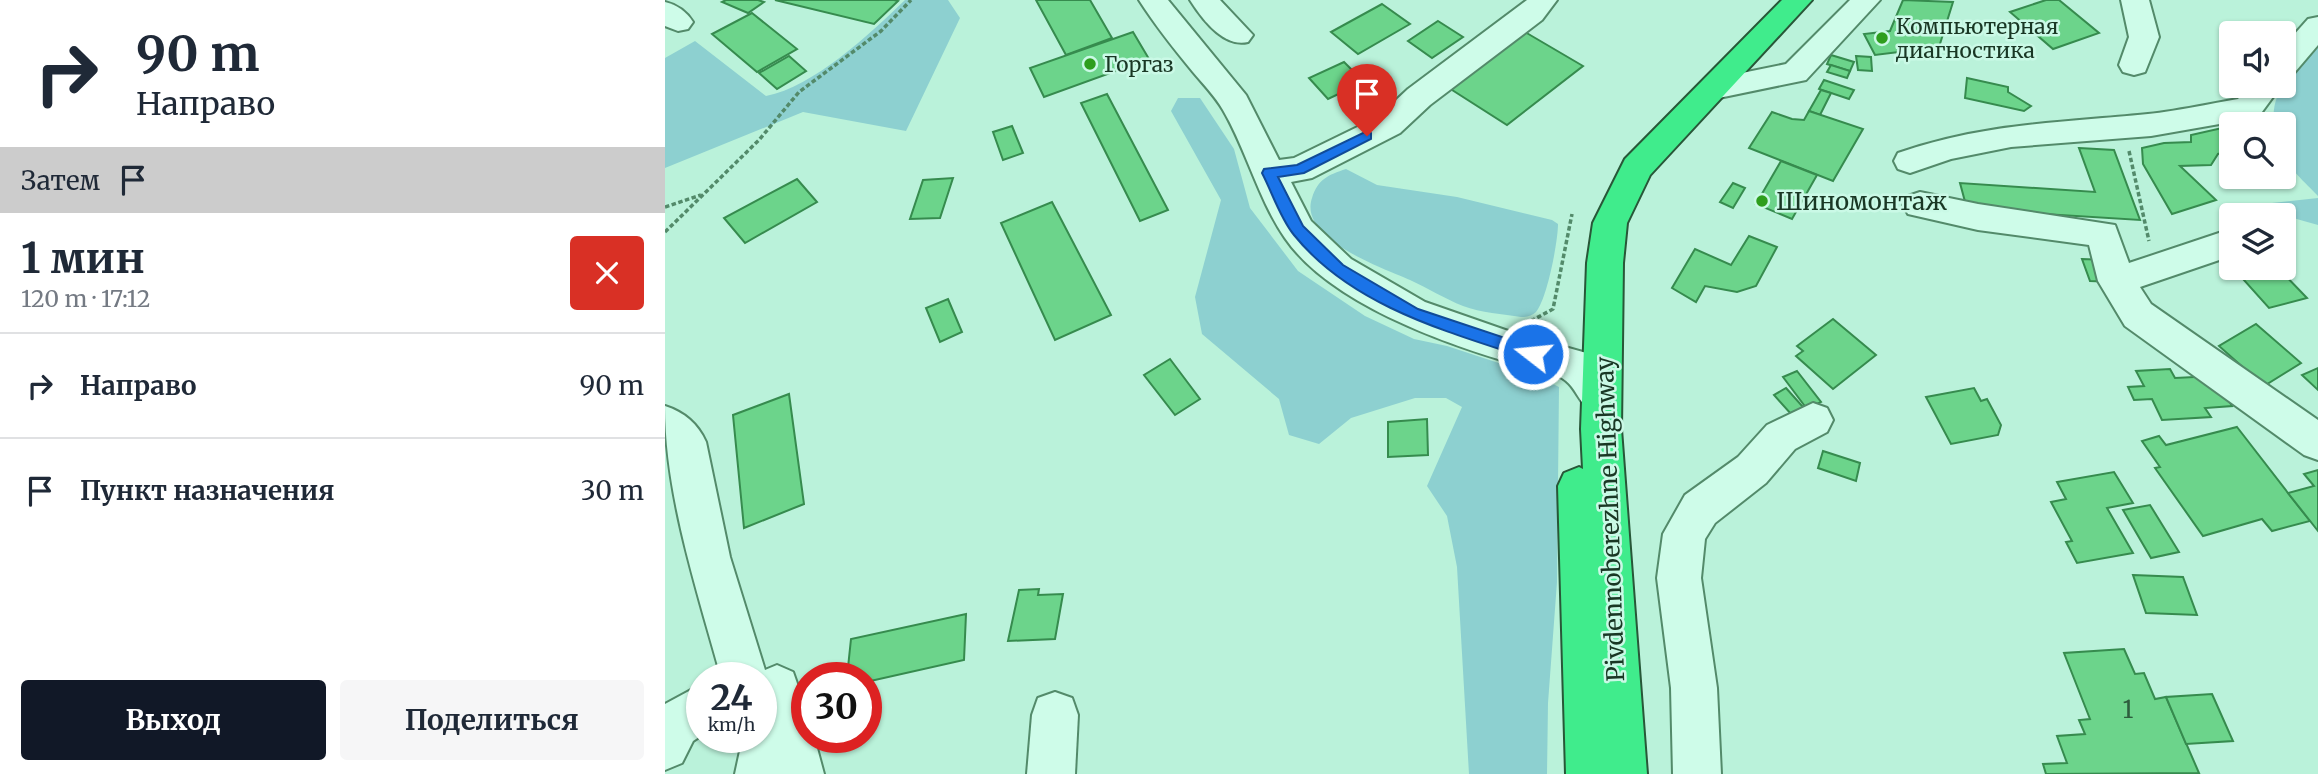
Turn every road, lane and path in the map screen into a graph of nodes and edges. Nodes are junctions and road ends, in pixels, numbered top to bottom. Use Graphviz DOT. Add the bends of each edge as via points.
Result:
graph roads {
  1 [pos="911,0"];
  2 [pos="1153,0"];
  3 [pos="1203,0"];
  4 [pos="1543,0"];
  5 [pos="1769,0"];
  6 [pos="1798,0"];
  7 [pos="1866,0"];
  8 [pos="2134,0"];
  9 [pos="2318,26"];
  10 [pos="1238,35"];
  11 [pos="2296,51"];
  12 [pos="2134,65"];
  13 [pos="1714,88"];
  14 [pos="2256,98"];
  15 [pos="2124,127"];
  16 [pos="1910,161"];
  17 [pos="1269,173"];
  18 [pos="704,193"];
  19 [pos="1920,205"];
  20 [pos="665,207"];
  21 [pos="1572,214"];
  22 [pos="665,232"];
  23 [pos="2219,245"];
  24 [pos="2113,270"];
  25 [pos="1532,321"];
  26 [pos="1589,375"];
  27 [pos="1813,420"];
  28 [pos="665,423"];
  29 [pos="2318,442"];
  30 [pos="752,662"];
  31 [pos="1055,715"];
  32 [pos="686,717"];
  33 [pos="777,722"];
  34 [pos="665,746"];
  35 [pos="759,753"];
  36 [pos="759,774"];
  37 [pos="800,774"];
  38 [pos="1051,774"];
  39 [pos="1590,774"];
  40 [pos="1623,774"];
  41 [pos="1697,774"];
  1 -- 18 [label="path" via="881,31 799,92 759,140"];
  2 -- 17 [label="street" via="1235,103"];
  3 -- 10 [label="street"];
  4 -- 17 [label="street" via="1389,125 1300,169"];
  5 -- 26 [label="highway, Pivdennoberezhne Highway" via="1721,58 1619,163 1589,218 1583,266"];
  6 -- 13 [label="highway, Pivdennoberezhne Highway"];
  7 -- 13 [label="street" via="1795,73"];
  8 -- 12 [label="street" via="2144,37"];
  9 -- 11 [label="street"];
  13 -- 26 [label="highway, Pivdennoberezhne Highway" via="1637,168 1610,223"];
  14 -- 15 [label="street" via="2248,108"];
  15 -- 16 [label="street" via="2011,136 1947,148"];
  15 -- 24 [label="path" via="2151,249"];
  17 -- 26 [label="street" via="1298,230 1338,269 1412,313"];
  18 -- 20 [label="path"];
  18 -- 22 [label="path"];
  19 -- 24 [label="street" via="2103,234"];
  21 -- 25 [label="path" via="1553,309"];
  23 -- 24 [label="street"];
  24 -- 29 [label="street" via="2138,315"];
  26 -- 39 [label="highway, Pivdennoberezhne Highway"];
  26 -- 40 [label="highway, Pivdennoberezhne Highway" via="1601,429"];
  27 -- 41 [label="street" via="1781,437 1752,470 1700,509 1684,534 1679,578 1694,688"];
  28 -- 30 [label="street" via="686,442 709,557"];
  31 -- 38 [label="street"];
  32 -- 34 [label="street" via="676,724"];
  33 -- 37 [label="street"];
  35 -- 36 [label="street"];
}
